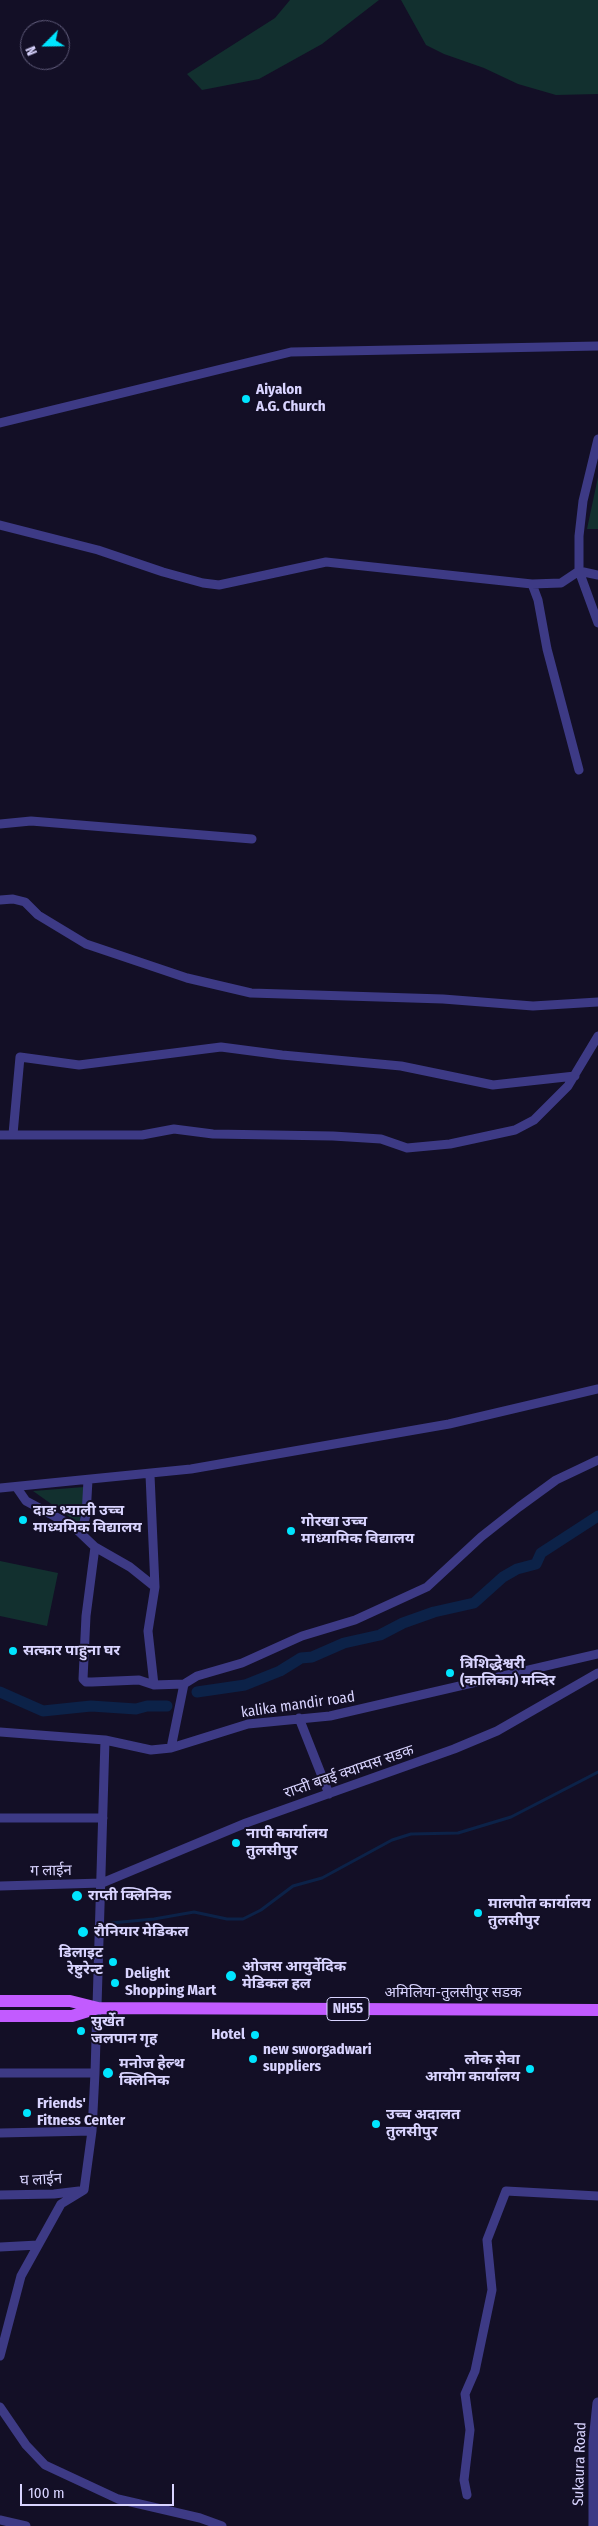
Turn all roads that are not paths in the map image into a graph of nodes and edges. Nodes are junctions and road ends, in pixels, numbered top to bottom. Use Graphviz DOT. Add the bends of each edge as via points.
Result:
graph roads {
  1 [pos="598,346"];
  2 [pos="0,423"];
  3 [pos="598,439"];
  4 [pos="0,525"];
  5 [pos="579,571"];
  6 [pos="598,575"];
  7 [pos="532,584"];
  8 [pos="598,623"];
  9 [pos="579,770"];
  10 [pos="0,824"];
  11 [pos="252,840"];
  12 [pos="0,900"];
  13 [pos="598,1002"];
  14 [pos="598,1036"];
  15 [pos="575,1076"];
  16 [pos="13,1134"];
  17 [pos="0,1135"];
  18 [pos="598,1389"];
  19 [pos="598,1460"];
  20 [pos="150,1475"];
  21 [pos="88,1480"];
  22 [pos="0,1488"];
  23 [pos="17,1488"];
  24 [pos="81,1532"];
  25 [pos="95,1547"];
  26 [pos="155,1586"];
  27 [pos="598,1654"];
  28 [pos="598,1673"];
  29 [pos="184,1684"];
  30 [pos="154,1685"];
  31 [pos="299,1718"];
  32 [pos="0,1732"];
  33 [pos="105,1740"];
  34 [pos="171,1748"];
  35 [pos="329,1794"];
  36 [pos="0,1818"];
  37 [pos="103,1818"];
  38 [pos="102,1883"];
  39 [pos="0,1886"];
  40 [pos="0,2001"];
  41 [pos="98,2008"];
  42 [pos="598,2010"];
  43 [pos="0,2016"];
  44 [pos="0,2073"];
  45 [pos="95,2073"];
  46 [pos="92,2131"];
  47 [pos="0,2133"];
  48 [pos="84,2190"];
  49 [pos="0,2196"];
  50 [pos="598,2196"];
  51 [pos="38,2246"];
  52 [pos="0,2247"];
  53 [pos="0,2356"];
  54 [pos="598,2403"];
  55 [pos="0,2406"];
  56 [pos="596,2441"];
  57 [pos="467,2495"];
  58 [pos="0,2520"];
  59 [pos="26,2526"];
  60 [pos="222,2526"];
  61 [pos="594,2526"];
  1 -- 2 [label="street" via="291,352"];
  3 -- 5 [label="street" via="583,501"];
  4 -- 7 [label="street" via="98,550 203,583 220,585 326,562"];
  5 -- 6 [label="street"];
  5 -- 7 [label="street" via="561,582"];
  5 -- 8 [label="street"];
  7 -- 9 [label="street"];
  10 -- 11 [label="street" via="31,821"];
  12 -- 13 [label="street" via="25,902 38,915 86,944 188,978 251,993 443,999 533,1006"];
  14 -- 15 [label="street"];
  15 -- 16 [label="street" via="534,1120 515,1130 450,1144 407,1148 381,1139 214,1134 174,1129 142,1135"];
  15 -- 16 [label="street" via="493,1085 401,1066 221,1047 79,1066 20,1057"];
  16 -- 17 [label="street"];
  18 -- 20 [label="street" via="449,1424"];
  19 -- 29 [label="street" via="556,1480 481,1537 427,1587 355,1620 302,1636 242,1663 204,1673"];
  20 -- 21 [label="street"];
  20 -- 26 [label="street"];
  21 -- 23 [label="street"];
  21 -- 24 [label="street" via="86,1515"];
  22 -- 23 [label="street"];
  23 -- 24 [label="street" via="26,1501"];
  24 -- 25 [label="street"];
  25 -- 26 [label="street"];
  25 -- 30 [label="street" via="86,1616 83,1679 86,1682 139,1680"];
  26 -- 30 [label="street" via="148,1631"];
  27 -- 31 [label="street, kalika mandir road" via="378,1706 330,1716"];
  28 -- 35 [label="street, राप्ती बबई क्याम्पस सडक" via="497,1731 454,1750"];
  29 -- 30 [label="street"];
  29 -- 34 [label="street"];
  31 -- 34 [label="street, kalika mandir road" via="248,1724"];
  31 -- 35 [label="street"];
  32 -- 33 [label="street, kalika mandir road"];
  33 -- 34 [label="street, kalika mandir road" via="151,1750"];
  33 -- 37 [label="street"];
  35 -- 38 [label="street, राप्ती बबई क्याम्पस सडक" via="246,1823"];
  36 -- 37 [label="street"];
  37 -- 38 [label="street"];
  38 -- 39 [label="street, ग लाईन"];
  38 -- 41 [label="street"];
  40 -- 41 [label="main road, NH55" via="70,2000"];
  41 -- 42 [label="main road, अमिलिया-तुलसीपुर सडक / NH55"];
  41 -- 43 [label="main road, NH55" via="72,2016"];
  41 -- 45 [label="street"];
  44 -- 45 [label="street"];
  45 -- 46 [label="street"];
  46 -- 47 [label="street"];
  46 -- 48 [label="street"];
  48 -- 49 [label="street, घ लाईन"];
  48 -- 51 [label="street" via="61,2204"];
  50 -- 57 [label="street" via="506,2191 488,2240 492,2290 475,2371 465,2394 470,2430 464,2480"];
  51 -- 52 [label="street"];
  51 -- 53 [label="street" via="21,2276"];
  54 -- 56 [label="street, Sukaura Road"];
  55 -- 60 [label="street" via="26,2445 45,2465 118,2499"];
  56 -- 61 [label="street, Sukaura Road"];
  58 -- 59 [label="street"];
}
